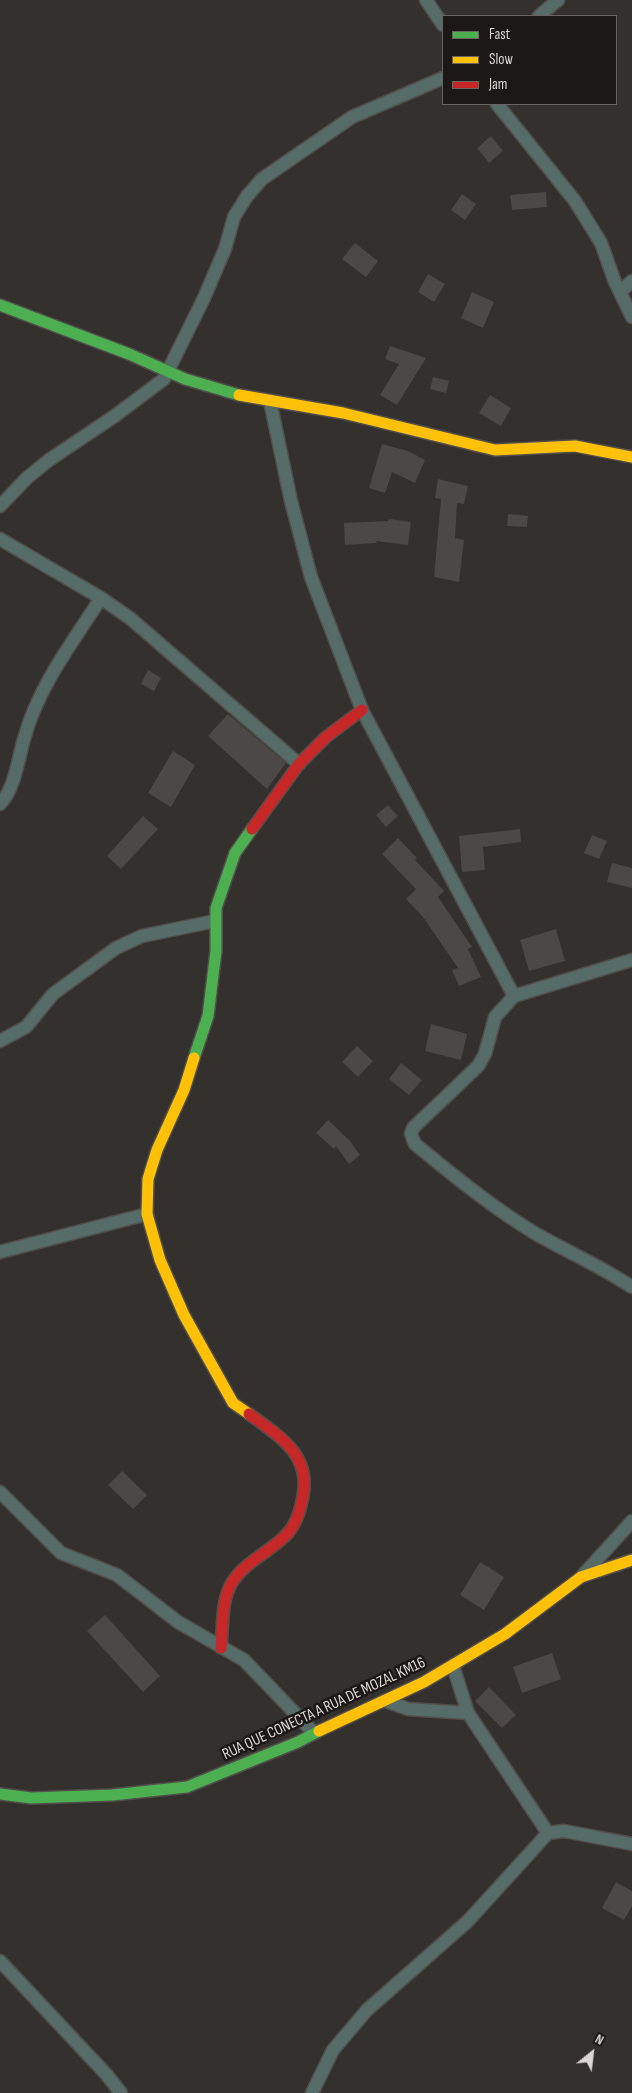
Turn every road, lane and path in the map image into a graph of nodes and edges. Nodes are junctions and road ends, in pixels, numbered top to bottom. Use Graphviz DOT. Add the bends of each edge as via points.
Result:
graph roads {
  1 [pos="426,0"];
  2 [pos="558,0"];
  3 [pos="540,15"];
  4 [pos="442,24"];
  5 [pos="442,78"];
  6 [pos="498,105"];
  7 [pos="632,281"];
  8 [pos="620,292"];
  9 [pos="0,305"];
  10 [pos="632,317"];
  11 [pos="168,371"];
  12 [pos="270,401"];
  13 [pos="632,457"];
  14 [pos="0,506"];
  15 [pos="0,539"];
  16 [pos="101,598"];
  17 [pos="362,710"];
  18 [pos="299,764"];
  19 [pos="0,804"];
  20 [pos="215,920"];
  21 [pos="632,960"];
  22 [pos="514,996"];
  23 [pos="0,1040"];
  24 [pos="147,1214"];
  25 [pos="0,1252"];
  26 [pos="632,1287"];
  27 [pos="0,1492"];
  28 [pos="632,1521"];
  29 [pos="632,1560"];
  30 [pos="581,1577"];
  31 [pos="221,1648"];
  32 [pos="453,1666"];
  33 [pos="386,1701"];
  34 [pos="468,1713"];
  35 [pos="314,1733"];
  36 [pos="0,1794"];
  37 [pos="548,1833"];
  38 [pos="632,1844"];
  39 [pos="0,1961"];
  40 [pos="121,2093"];
  41 [pos="312,2093"];
  1 -- 4 [label="street"];
  2 -- 3 [label="street"];
  5 -- 11 [label="street" via="352,118 262,179 234,217 208,290"];
  6 -- 8 [label="street" via="575,201 601,243"];
  7 -- 8 [label="street"];
  8 -- 10 [label="street"];
  9 -- 11 [label="street"];
  11 -- 12 [label="street" via="242,396"];
  11 -- 14 [label="street" via="164,380 149,392 35,471"];
  12 -- 13 [label="street" via="343,413 495,450 575,446"];
  12 -- 17 [label="street" via="311,577"];
  15 -- 16 [label="street"];
  16 -- 18 [label="street" via="202,678"];
  16 -- 19 [label="street" via="42,692 27,727 10,787"];
  17 -- 18 [label="street" via="326,737"];
  17 -- 22 [label="street"];
  18 -- 20 [label="street" via="235,853"];
  20 -- 23 [label="street" via="142,936 116,948 53,994 26,1027"];
  20 -- 24 [label="street" via="216,951 208,1016 184,1090 157,1150 148,1179"];
  21 -- 22 [label="street"];
  22 -- 26 [label="street" via="495,1017 485,1054 478,1066 413,1128 411,1138 482,1199 538,1235"];
  24 -- 25 [label="street"];
  24 -- 31 [label="street" via="160,1260 184,1316 233,1403 282,1438 302,1464 306,1484 300,1509 288,1532 232,1582 226,1602"];
  27 -- 31 [label="street" via="61,1553 117,1575 178,1622"];
  28 -- 30 [label="street"];
  29 -- 30 [label="street, RUA QUE CONECTA A RUA DE MOZAL KM16"];
  30 -- 32 [label="street, RUA QUE CONECTA A RUA DE MOZAL KM16" via="505,1634"];
  31 -- 35 [label="street" via="244,1660"];
  32 -- 33 [label="street, RUA QUE CONECTA A RUA DE MOZAL KM16"];
  32 -- 34 [label="street"];
  33 -- 34 [label="street" via="408,1709"];
  33 -- 35 [label="street, RUA QUE CONECTA A RUA DE MOZAL KM16"];
  34 -- 37 [label="street"];
  35 -- 36 [label="street, RUA QUE CONECTA A RUA DE MOZAL KM16" via="187,1787 98,1796 30,1798"];
  37 -- 38 [label="street" via="564,1831"];
  37 -- 41 [label="street" via="468,1921 367,2010 333,2050"];
  39 -- 40 [label="street"];
}
